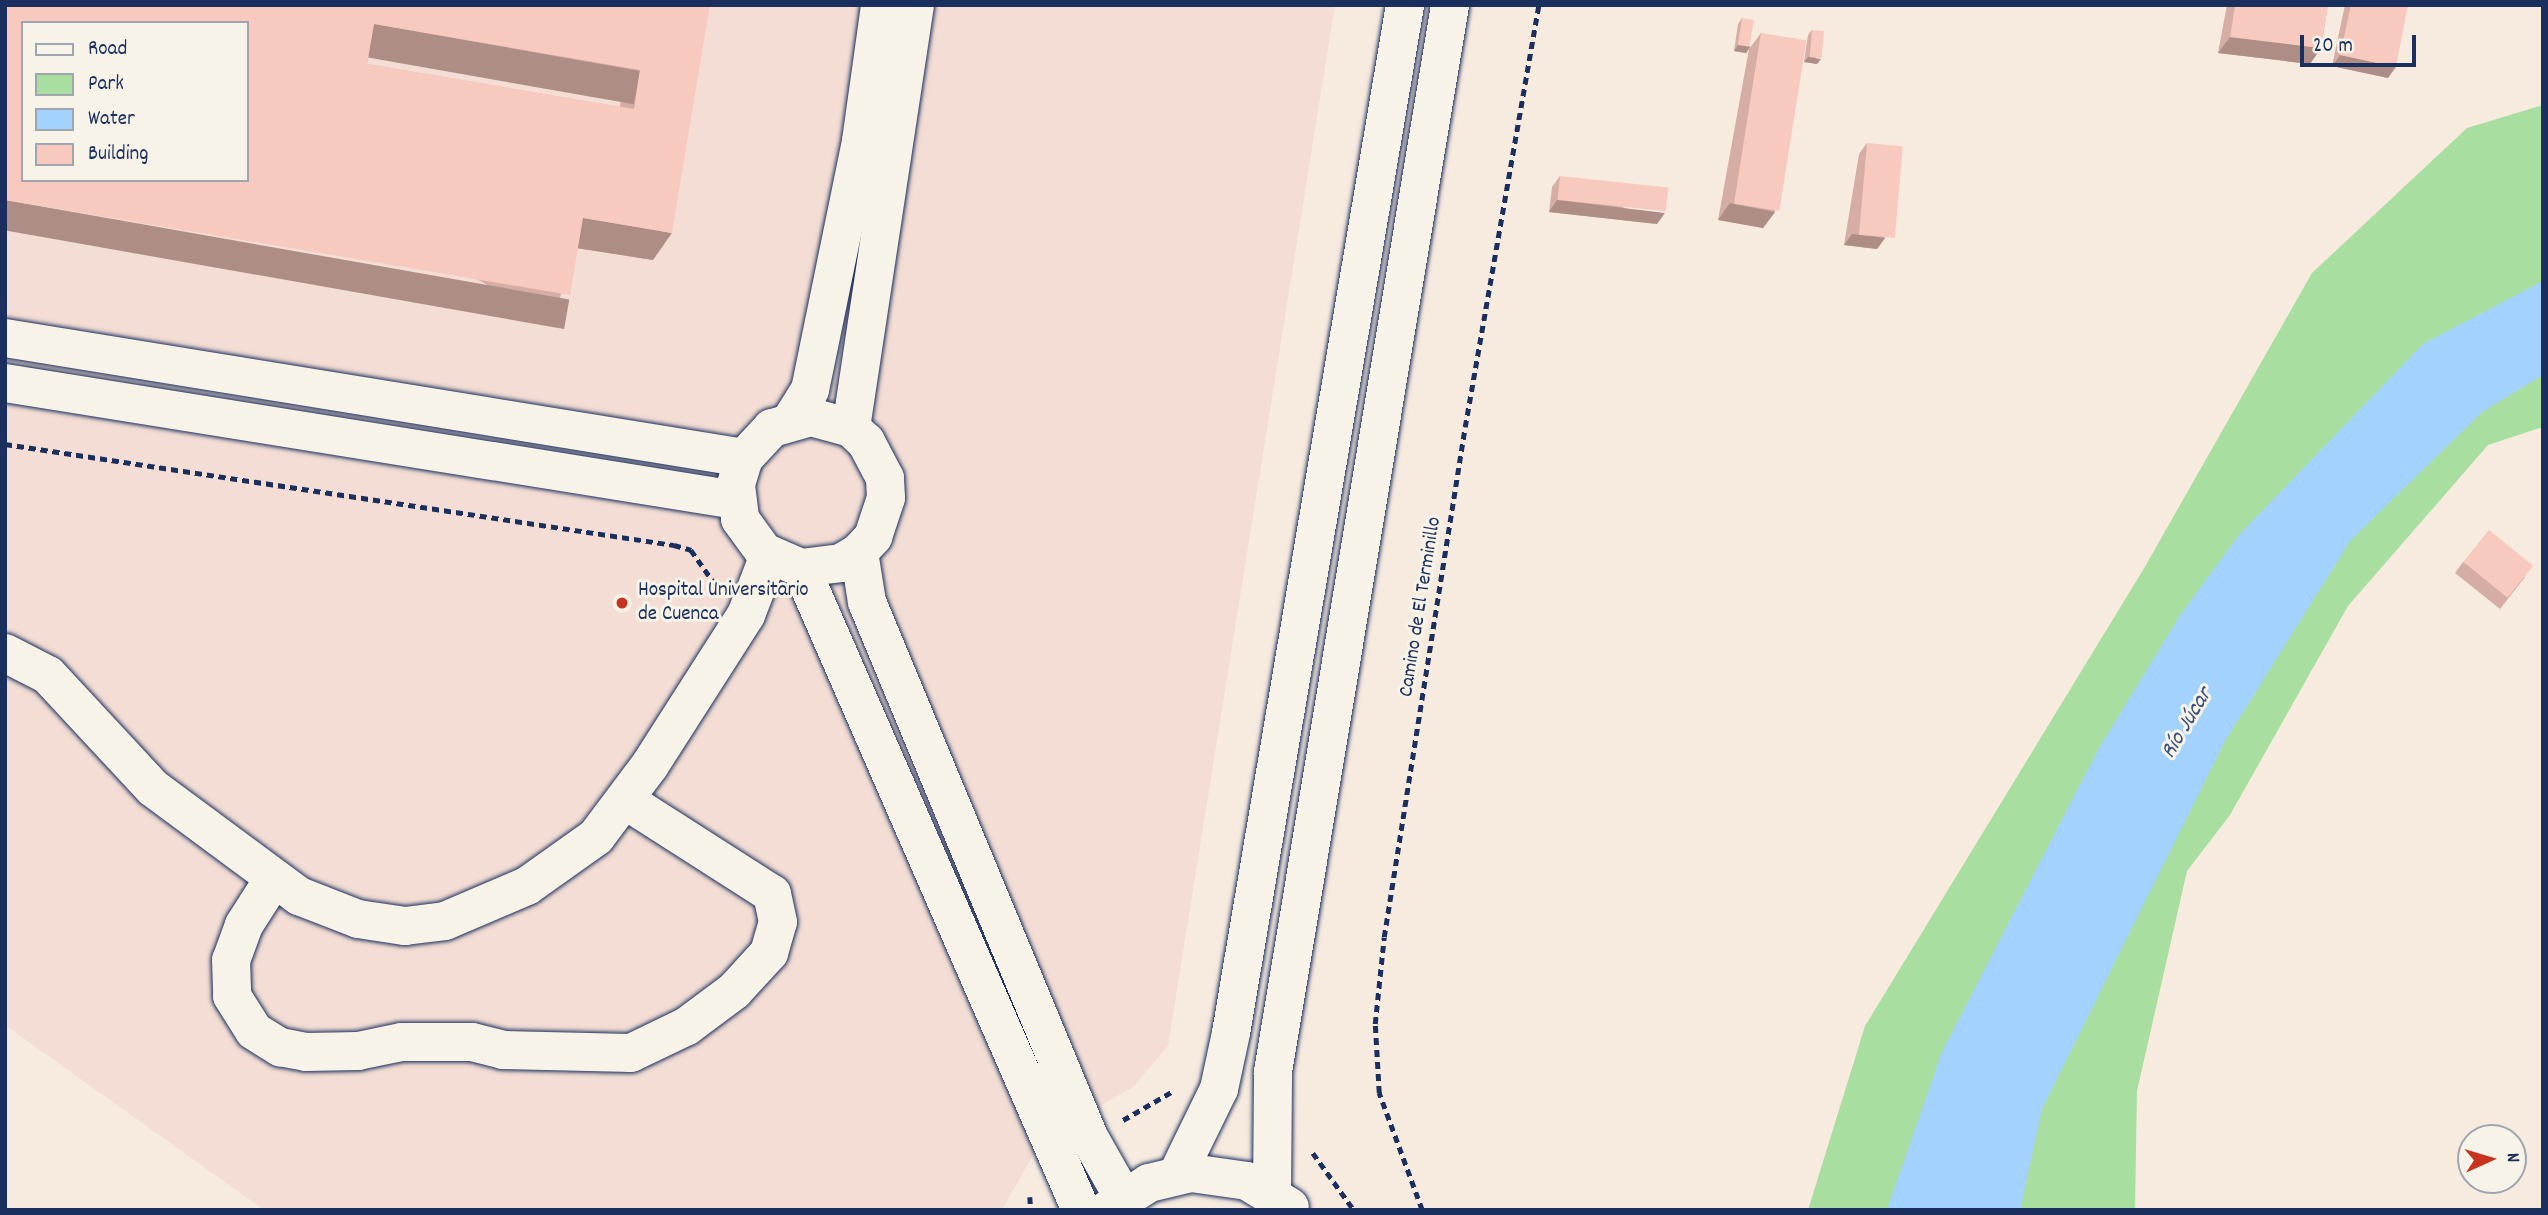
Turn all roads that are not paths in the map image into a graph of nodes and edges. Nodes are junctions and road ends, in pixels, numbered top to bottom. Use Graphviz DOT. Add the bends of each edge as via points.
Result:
graph roads {
  1 [pos="880,5"];
  2 [pos="915,5"];
  3 [pos="1405,5"];
  4 [pos="1450,5"];
  5 [pos="5,338"];
  6 [pos="5,383"];
  7 [pos="791,420"];
  8 [pos="851,428"];
  9 [pos="744,458"];
  10 [pos="736,500"];
  11 [pos="859,552"];
  12 [pos="785,562"];
  13 [pos="5,653"];
  14 [pos="625,800"];
  15 [pos="274,878"];
  16 [pos="1072,1144"];
  17 [pos="1177,1175"];
  18 [pos="1283,1202"];
  19 [pos="1115,1203"];
  20 [pos="1081,1210"];
  1 -- 7 [label="street" via="861,141 810,390"];
  2 -- 8 [label="street"];
  3 -- 17 [label="street" via="1231,1032 1219,1089"];
  4 -- 18 [label="street" via="1273,1072"];
  5 -- 9 [label="street"];
  6 -- 10 [label="street"];
  7 -- 8 [label="street" via="811,417"];
  7 -- 9 [label="street" via="772,428"];
  8 -- 11 [label="street" via="866,442 885,478 882,518"];
  9 -- 10 [label="street"];
  10 -- 12 [label="street" via="750,537"];
  11 -- 12 [label="street" via="841,563"];
  11 -- 16 [label="street" via="867,602"];
  12 -- 14 [label="street"];
  12 -- 16 [label="street"];
  13 -- 15 [label="street" via="48,675 153,788"];
  14 -- 15 [label="street" via="596,837 527,886 444,920 405,926 358,919 299,896"];
  14 -- 15 [label="street" via="772,894 778,922 769,953 734,991 687,1026 631,1053 503,1050 472,1042 402,1042 358,1051 306,1052 280,1047 254,1031 232,996 231,960 239,936"];
  16 -- 19 [label="street"];
  16 -- 20 [label="street"];
  17 -- 18 [label="street" via="1220,1174"];
  17 -- 19 [label="street"];
}
